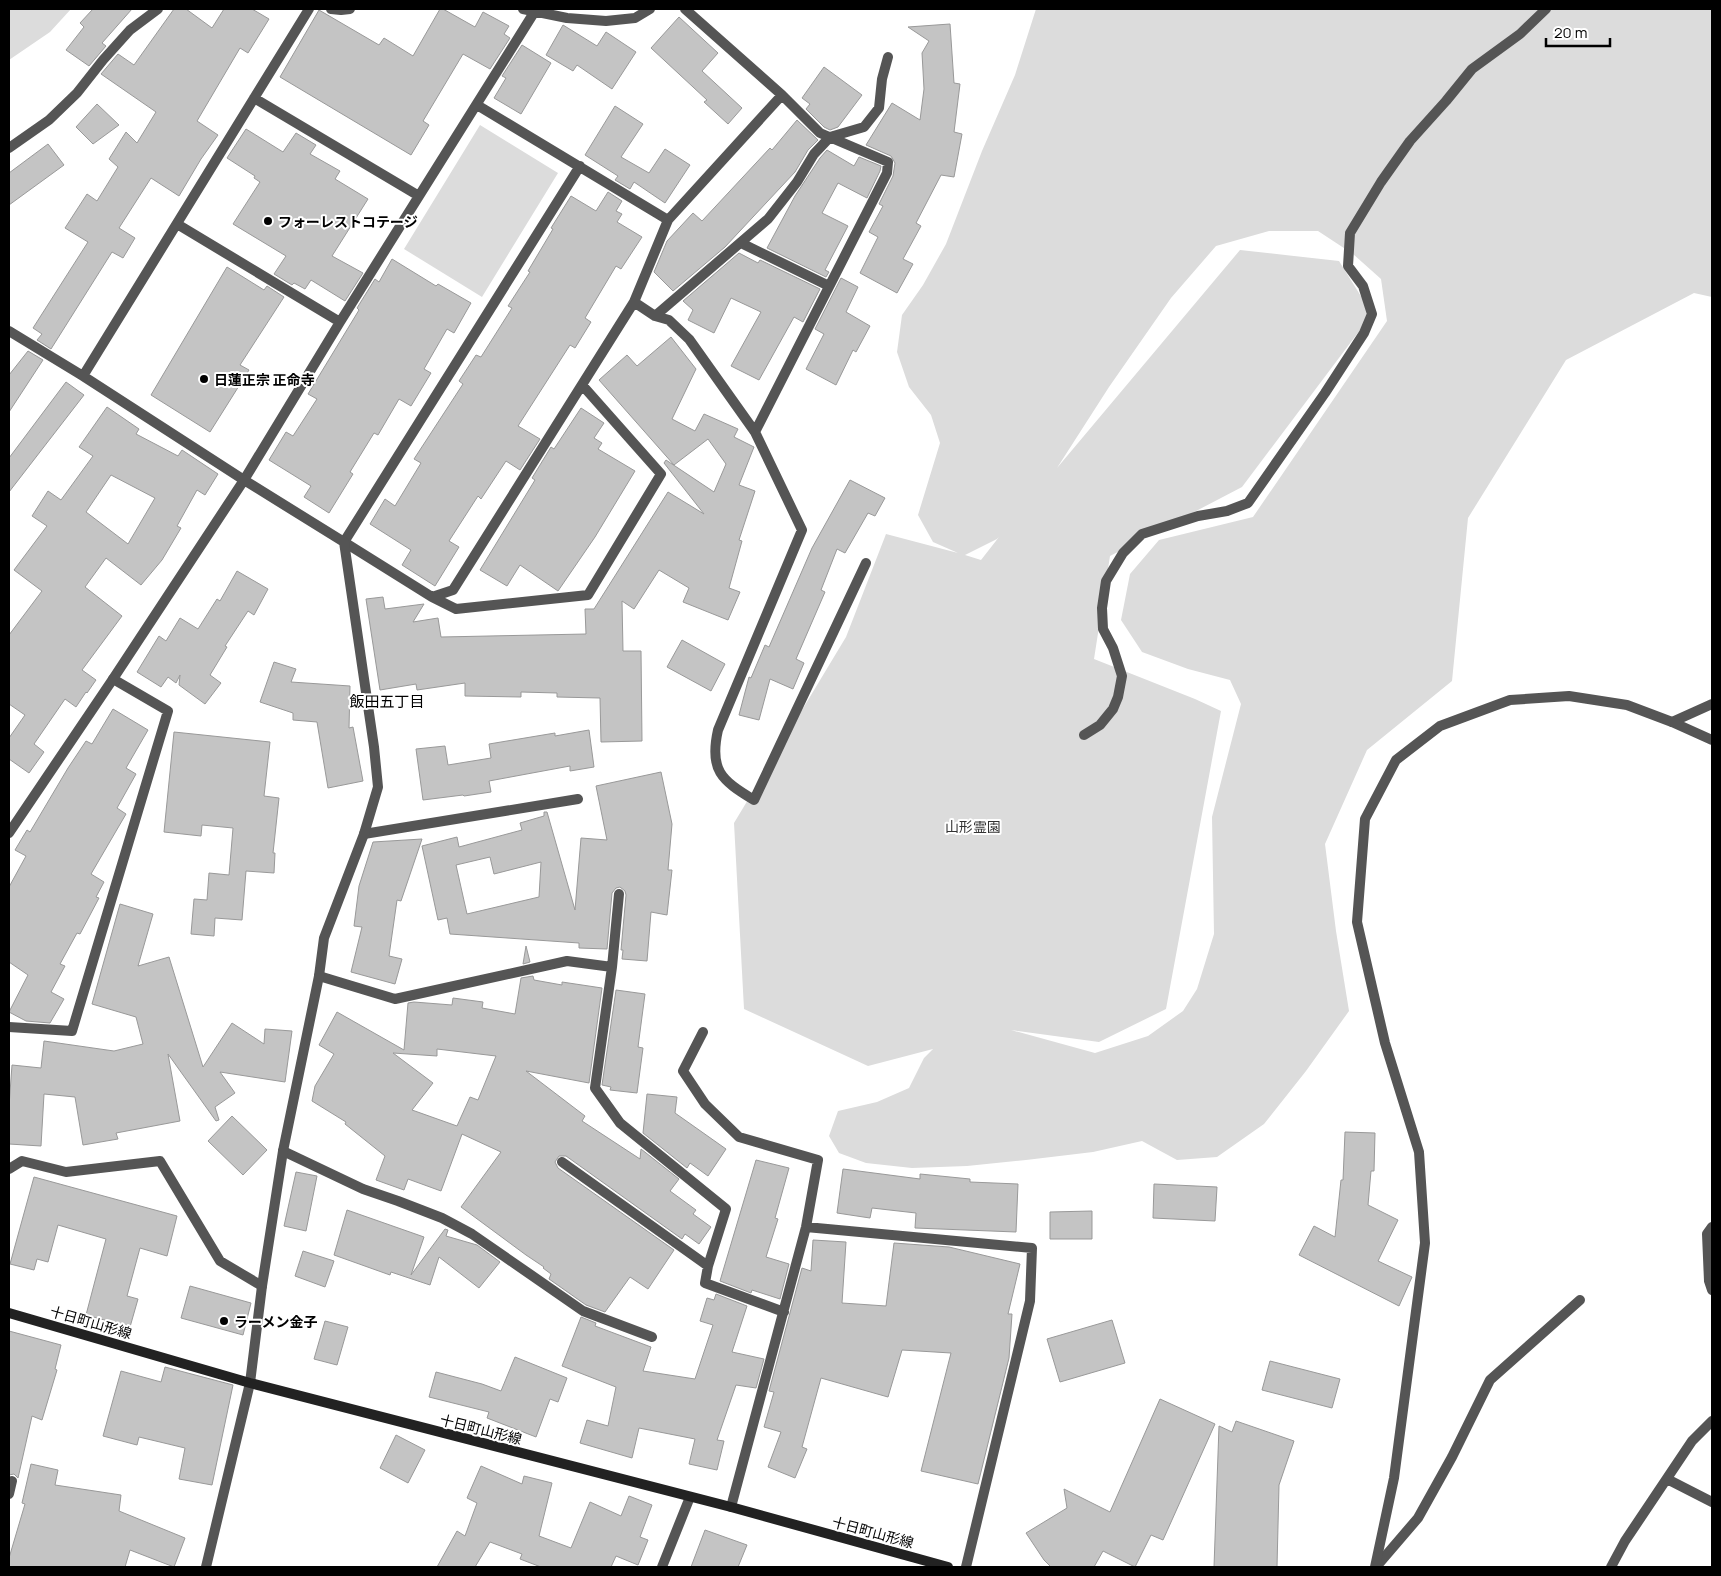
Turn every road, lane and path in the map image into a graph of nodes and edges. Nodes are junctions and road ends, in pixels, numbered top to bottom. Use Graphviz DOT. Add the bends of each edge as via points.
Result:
graph roads {
  1 [pos="158,9"];
  2 [pos="309,9"];
  3 [pos="331,9"];
  4 [pos="350,9"];
  5 [pos="523,9"];
  6 [pos="650,9"];
  7 [pos="685,9"];
  8 [pos="1546,9"];
  9 [pos="535,11"];
  10 [pos="888,57"];
  11 [pos="782,95"];
  12 [pos="254,98"];
  13 [pos="477,104"];
  14 [pos="830,137"];
  15 [pos="9,148"];
  16 [pos="580,166"];
  17 [pos="419,196"];
  18 [pos="668,220"];
  19 [pos="177,224"];
  20 [pos="741,243"];
  21 [pos="829,286"];
  22 [pos="634,302"];
  23 [pos="655,316"];
  24 [pos="340,322"];
  25 [pos="9,331"];
  26 [pos="83,376"];
  27 [pos="582,386"];
  28 [pos="755,432"];
  29 [pos="244,480"];
  30 [pos="344,542"];
  31 [pos="866,563"];
  32 [pos="432,597"];
  33 [pos="113,679"];
  34 [pos="1712,704"];
  35 [pos="1672,722"];
  36 [pos="1084,735"];
  37 [pos="1712,740"];
  38 [pos="578,799"];
  39 [pos="9,832"];
  40 [pos="364,834"];
  41 [pos="619,894"];
  42 [pos="612,967"];
  43 [pos="319,976"];
  44 [pos="9,1027"];
  45 [pos="703,1032"];
  46 [pos="283,1151"];
  47 [pos="562,1162"];
  48 [pos="9,1169"];
  49 [pos="806,1227"];
  50 [pos="1712,1228"];
  51 [pos="708,1266"];
  52 [pos="262,1286"];
  53 [pos="1712,1290"];
  54 [pos="1580,1300"];
  55 [pos="9,1312"];
  56 [pos="784,1312"];
  57 [pos="652,1336"];
  58 [pos="250,1383"];
  59 [pos="1712,1421"];
  60 [pos="1667,1479"];
  61 [pos="12,1481"];
  62 [pos="9,1494"];
  63 [pos="690,1497"];
  64 [pos="1712,1502"];
  65 [pos="731,1507"];
  66 [pos="206,1567"];
  67 [pos="662,1567"];
  68 [pos="948,1567"];
  69 [pos="966,1567"];
  70 [pos="1375,1567"];
  71 [pos="1611,1567"];
  1 -- 15 [label="street" via="130,30 77,93 49,120"];
  2 -- 12 [label="street"];
  3 -- 4 [label="street"];
  5 -- 9 [label="street"];
  6 -- 9 [label="street" via="635,18 606,21"];
  7 -- 11 [label="street"];
  8 -- 36 [label="street" via="1520,34 1472,69 1410,141 1350,233 1348,266 1363,286 1372,314 1364,333 1325,393 1248,503 1142,534 1123,553 1106,581 1102,608 1103,629 1122,676 1118,697 1100,724"];
  9 -- 13 [label="street"];
  10 -- 14 [label="street" via="879,108 864,127"];
  11 -- 14 [label="street" via="820,133"];
  11 -- 18 [label="street"];
  12 -- 17 [label="street"];
  12 -- 19 [label="street"];
  13 -- 16 [label="street"];
  13 -- 17 [label="street"];
  14 -- 20 [label="street" via="814,154 768,219"];
  14 -- 21 [label="street" via="888,162 887,173"];
  16 -- 18 [label="street"];
  16 -- 30 [label="street"];
  17 -- 24 [label="street"];
  18 -- 22 [label="street"];
  19 -- 24 [label="street"];
  19 -- 26 [label="street"];
  20 -- 21 [label="street"];
  20 -- 23 [label="street"];
  21 -- 28 [label="street"];
  22 -- 23 [label="street"];
  22 -- 27 [label="street"];
  23 -- 28 [label="street" via="669,320 689,339"];
  24 -- 29 [label="street"];
  25 -- 26 [label="street"];
  26 -- 29 [label="street"];
  27 -- 32 [label="street" via="452,590"];
  27 -- 32 [label="street" via="661,474 588,595 456,609"];
  28 -- 31 [label="street" via="802,530 714,745 716,768 730,786 754,800"];
  29 -- 30 [label="street"];
  29 -- 33 [label="street"];
  30 -- 32 [label="street"];
  30 -- 40 [label="street" via="378,787"];
  33 -- 39 [label="street"];
  33 -- 44 [label="street" via="168,711 72,1031"];
  34 -- 35 [label="street"];
  35 -- 37 [label="street"];
  35 -- 70 [label="street" via="1627,705 1569,696 1510,700 1440,726 1396,760 1365,820 1357,922 1385,1042 1419,1152 1425,1243 1394,1478"];
  38 -- 40 [label="street"];
  40 -- 43 [label="street" via="324,938"];
  41 -- 42 [label="street"];
  42 -- 43 [label="street" via="567,961 395,999"];
  42 -- 51 [label="street" via="595,1088 620,1123 726,1209"];
  43 -- 46 [label="street"];
  45 -- 49 [label="street" via="683,1071 705,1104 740,1137 818,1160"];
  46 -- 52 [label="street"];
  46 -- 57 [label="street" via="363,1189 442,1218 472,1234 583,1311"];
  47 -- 51 [label="street"];
  48 -- 52 [label="street" via="22,1161 66,1172 160,1161 220,1261"];
  49 -- 56 [label="street"];
  49 -- 69 [label="street" via="1032,1248 1030,1302"];
  50 -- 53 [label="street" via="1707,1234"];
  51 -- 56 [label="street" via="704,1283"];
  52 -- 58 [label="street"];
  54 -- 70 [label="street" via="1490,1380 1418,1518"];
  55 -- 58 [label="main road, 十日町山形線"];
  56 -- 65 [label="street"];
  58 -- 63 [label="main road, 十日町山形線"];
  58 -- 66 [label="street"];
  59 -- 60 [label="street" via="1692,1441"];
  60 -- 64 [label="street"];
  60 -- 71 [label="street"];
  61 -- 62 [label="street"];
  63 -- 65 [label="main road, 十日町山形線"];
  63 -- 67 [label="street"];
  65 -- 68 [label="main road, 十日町山形線"];
}
